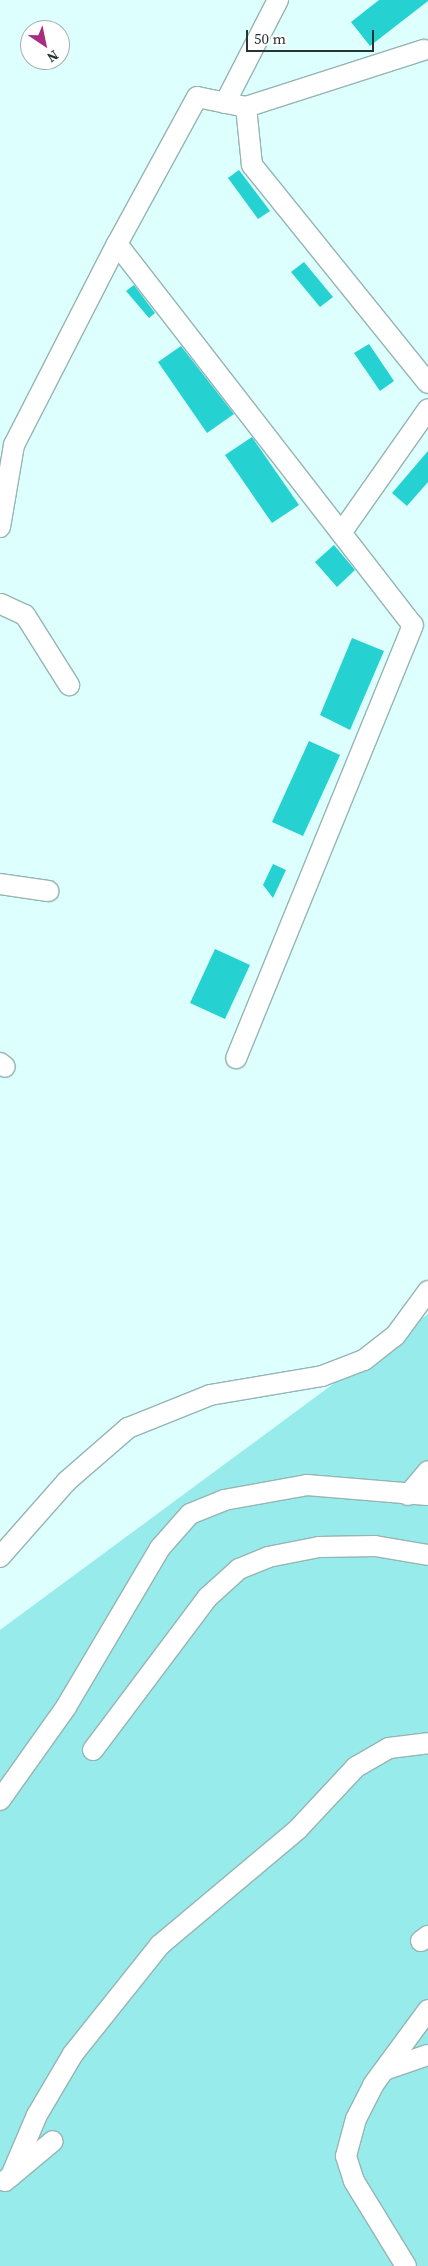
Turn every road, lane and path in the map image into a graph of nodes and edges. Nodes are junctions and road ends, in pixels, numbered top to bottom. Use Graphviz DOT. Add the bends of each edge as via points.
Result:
graph roads {
  1 [pos="278,0"];
  2 [pos="424,50"];
  3 [pos="225,102"];
  4 [pos="246,107"];
  5 [pos="117,244"];
  6 [pos="428,383"];
  7 [pos="428,410"];
  8 [pos="0,527"];
  9 [pos="341,533"];
  10 [pos="0,604"];
  11 [pos="69,685"];
  12 [pos="0,884"];
  13 [pos="48,891"];
  14 [pos="236,1058"];
  15 [pos="428,1291"];
  16 [pos="428,1471"];
  17 [pos="408,1495"];
  18 [pos="428,1495"];
  19 [pos="428,1555"];
  20 [pos="0,1557"];
  21 [pos="428,1743"];
  22 [pos="93,1750"];
  23 [pos="0,1800"];
  24 [pos="428,2010"];
  25 [pos="428,2054"];
  26 [pos="387,2069"];
  27 [pos="53,2141"];
  28 [pos="6,2180"];
  29 [pos="406,2266"];
  1 -- 3 [label="street"];
  2 -- 4 [label="street"];
  3 -- 4 [label="street"];
  3 -- 5 [label="street" via="197,97"];
  4 -- 6 [label="street" via="252,166"];
  5 -- 8 [label="street" via="14,445"];
  5 -- 9 [label="street"];
  7 -- 9 [label="street"];
  9 -- 14 [label="street" via="413,625"];
  10 -- 11 [label="street" via="25,615"];
  12 -- 13 [label="street"];
  15 -- 20 [label="street" via="395,1336 364,1360 322,1376 210,1395 128,1428 67,1481"];
  16 -- 17 [label="street"];
  17 -- 18 [label="street"];
  17 -- 23 [label="street" via="307,1485 224,1500 190,1514 160,1548 66,1707"];
  19 -- 22 [label="street" via="375,1546 319,1547 268,1557 238,1569 208,1597"];
  21 -- 28 [label="street" via="389,1748 356,1767 298,1829 160,1945 73,2054 37,2115"];
  24 -- 26 [label="street"];
  25 -- 26 [label="street"];
  26 -- 29 [label="street" via="365,2100 346,2156 354,2180"];
  27 -- 28 [label="street"];
}
